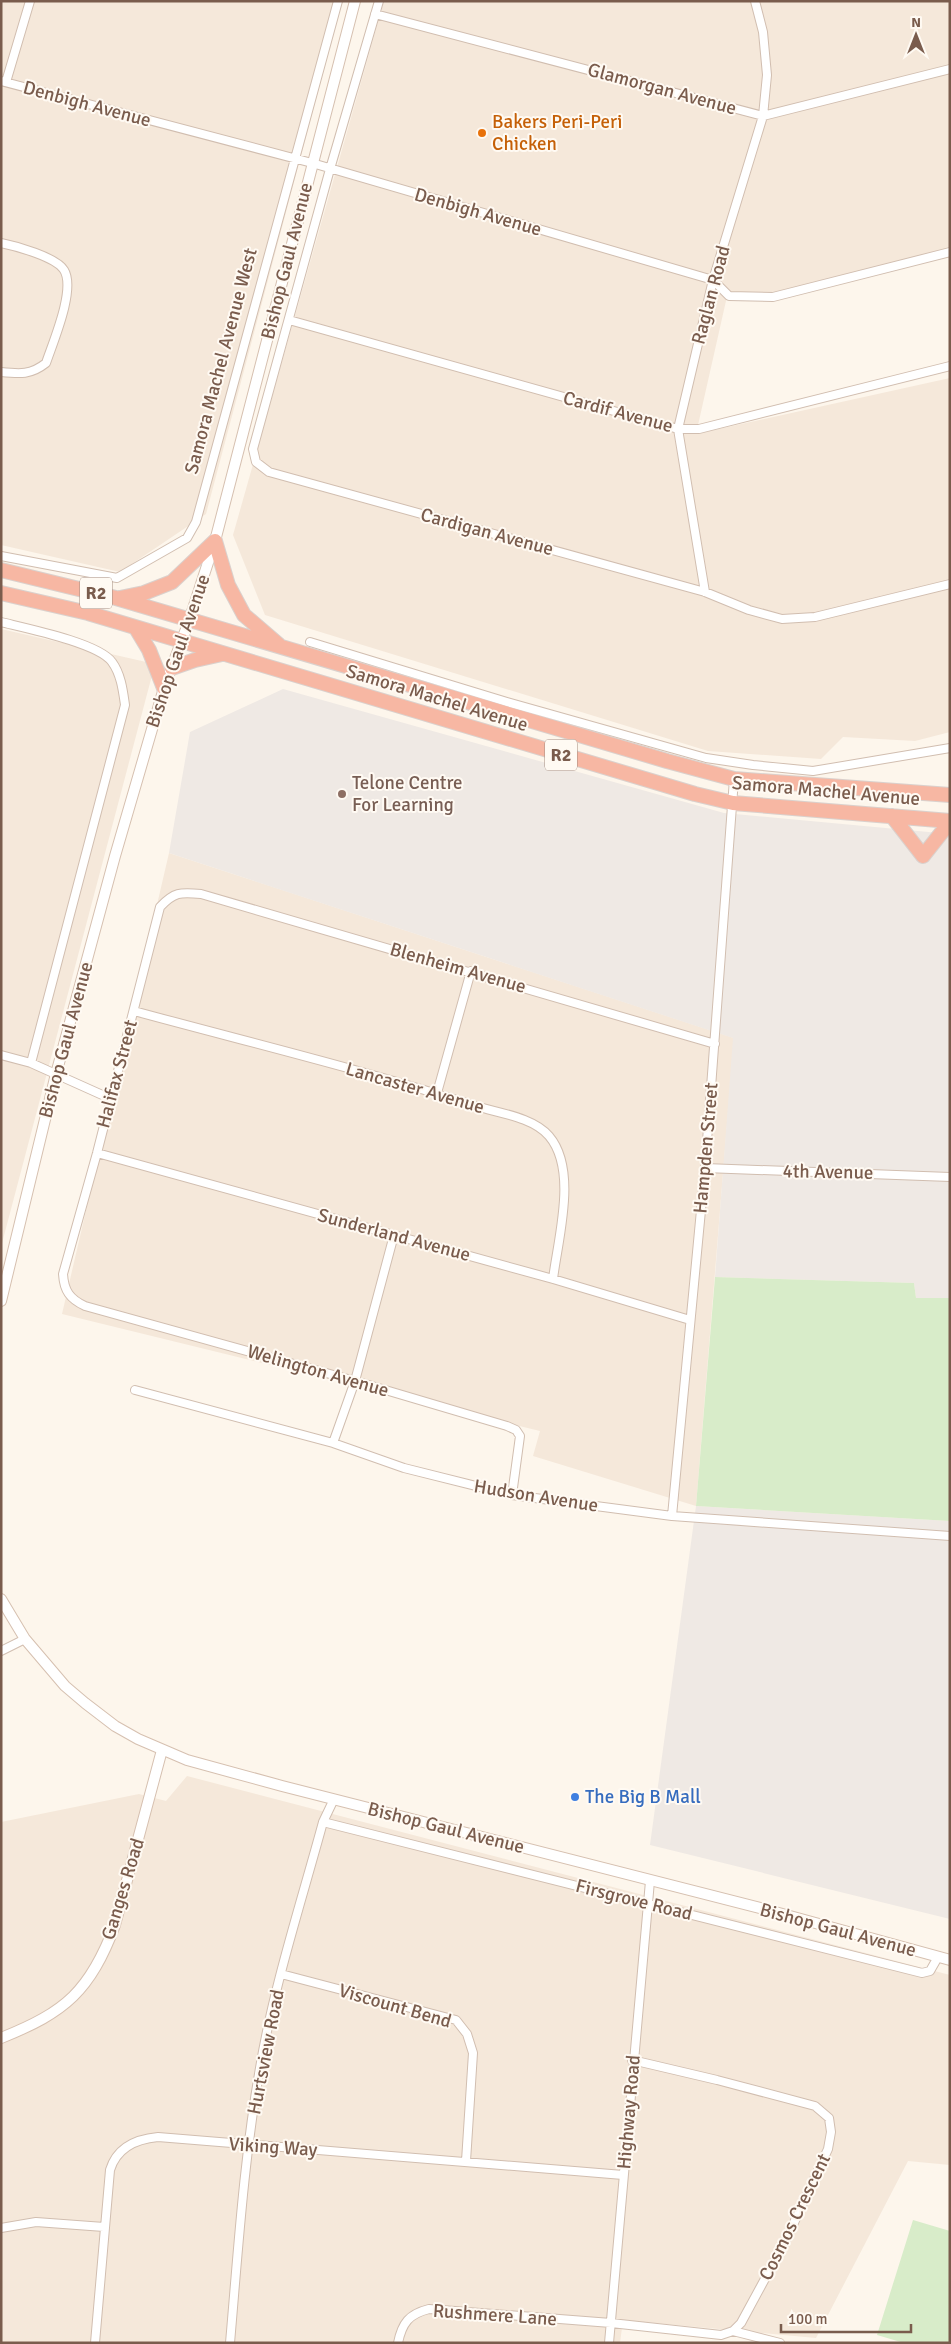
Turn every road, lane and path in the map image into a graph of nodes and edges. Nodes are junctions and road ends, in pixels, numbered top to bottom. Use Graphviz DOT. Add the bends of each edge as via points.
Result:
graph roads {
  1 [pos="30,1"];
  2 [pos="338,1"];
  3 [pos="343,1"];
  4 [pos="379,1"];
  5 [pos="755,1"];
  6 [pos="355,3"];
  7 [pos="375,14"];
  8 [pos="950,69"];
  9 [pos="4,81"];
  10 [pos="763,116"];
  11 [pos="296,159"];
  12 [pos="312,163"];
  13 [pos="330,169"];
  14 [pos="1,243"];
  15 [pos="950,252"];
  16 [pos="713,280"];
  17 [pos="289,320"];
  18 [pos="950,366"];
  19 [pos="1,372"];
  20 [pos="678,429"];
  21 [pos="269,472"];
  22 [pos="215,541"];
  23 [pos="1,556"];
  24 [pos="1,570"];
  25 [pos="950,584"];
  26 [pos="705,592"];
  27 [pos="1,593"];
  28 [pos="116,598"];
  29 [pos="189,621"];
  30 [pos="1,622"];
  31 [pos="137,630"];
  32 [pos="181,642"];
  33 [pos="310,642"];
  34 [pos="283,648"];
  35 [pos="225,654"];
  36 [pos="172,668"];
  37 [pos="164,688"];
  38 [pos="948,748"];
  39 [pos="734,778"];
  40 [pos="950,795"];
  41 [pos="733,803"];
  42 [pos="892,816"];
  43 [pos="950,821"];
  44 [pos="201,894"];
  45 [pos="471,971"];
  46 [pos="134,1010"];
  47 [pos="715,1044"];
  48 [pos="1,1055"];
  49 [pos="32,1063"];
  50 [pos="56,1074"];
  51 [pos="437,1093"];
  52 [pos="109,1098"];
  53 [pos="97,1153"];
  54 [pos="705,1168"];
  55 [pos="950,1177"];
  56 [pos="394,1234"];
  57 [pos="553,1279"];
  58 [pos="64,1286"];
  59 [pos="1,1301"];
  60 [pos="690,1320"];
  61 [pos="356,1381"];
  62 [pos="135,1390"];
  63 [pos="333,1443"];
  64 [pos="512,1495"];
  65 [pos="672,1516"];
  66 [pos="950,1536"];
  67 [pos="1,1598"];
  68 [pos="25,1639"];
  69 [pos="1,1651"];
  70 [pos="162,1750"];
  71 [pos="334,1799"];
  72 [pos="323,1822"];
  73 [pos="650,1880"];
  74 [pos="648,1904"];
  75 [pos="938,1957"];
  76 [pos="950,1960"];
  77 [pos="281,1974"];
  78 [pos="1,2038"];
  79 [pos="632,2060"];
  80 [pos="249,2145"];
  81 [pos="466,2161"];
  82 [pos="624,2175"];
  83 [pos="104,2227"];
  84 [pos="1,2228"];
  85 [pos="611,2323"];
  86 [pos="732,2332"];
  87 [pos="95,2343"];
  88 [pos="230,2343"];
  89 [pos="398,2343"];
  90 [pos="609,2343"];
  91 [pos="780,2343"];
  1 -- 9 [label="street"];
  2 -- 11 [label="street, Samora Machel Avenue West"];
  3 -- 6 [label="street"];
  4 -- 7 [label="street, Bishop Gaul Avenue"];
  5 -- 10 [label="street, Raglan Road" via="763,32 767,75"];
  6 -- 12 [label="main road, Bishop Gaul Avenue"];
  7 -- 10 [label="street, Glamorgan Avenue"];
  7 -- 13 [label="street, Bishop Gaul Avenue"];
  8 -- 10 [label="street, Glamorgan Avenue"];
  9 -- 11 [label="street, Denbigh Avenue"];
  10 -- 16 [label="street, Raglan Road"];
  11 -- 12 [label="street, Denbigh Avenue"];
  11 -- 23 [label="street, Samora Machel Avenue West" via="196,522 187,538 118,578"];
  12 -- 13 [label="street, Denbigh Avenue"];
  12 -- 22 [label="main road, Bishop Gaul Avenue"];
  13 -- 16 [label="street, Denbigh Avenue"];
  13 -- 17 [label="street, Bishop Gaul Avenue"];
  14 -- 19 [label="street" via="55,260 65,270 69,289 46,363 24,375"];
  15 -- 16 [label="street, Denbigh Avenue" via="773,297 728,296"];
  16 -- 20 [label="street, Raglan Road"];
  17 -- 20 [label="street, Cardif Avenue"];
  17 -- 21 [label="street, Bishop Gaul Avenue" via="253,449 256,462"];
  18 -- 20 [label="street, Cardif Avenue" via="699,429"];
  20 -- 26 [label="street, Raglan Road"];
  21 -- 26 [label="street, Cardigan Avenue"];
  22 -- 28 [label="highway" via="172,582 144,594"];
  22 -- 29 [label="main road, Bishop Gaul Avenue"];
  22 -- 34 [label="highway" via="228,585 244,614"];
  24 -- 28 [label="highway, R2"];
  25 -- 26 [label="street, Cardigan Avenue" via="815,616 782,619"];
  27 -- 31 [label="highway, R2" via="66,607"];
  28 -- 29 [label="highway, R2"];
  29 -- 32 [label="main road, Bishop Gaul Avenue"];
  29 -- 34 [label="highway, Samora Machel Avenue / R2"];
  30 -- 49 [label="street, Bishop Gaul Avenue" via="88,646 112,660 122,681 125,706"];
  31 -- 32 [label="highway, R2"];
  31 -- 37 [label="highway" via="150,650"];
  32 -- 35 [label="highway, Samora Machel Avenue / R2"];
  32 -- 36 [label="main road, Bishop Gaul Avenue"];
  33 -- 38 [label="street" via="706,758 813,770"];
  34 -- 39 [label="highway, Samora Machel Avenue / R2"];
  35 -- 36 [label="highway"];
  35 -- 41 [label="highway, Samora Machel Avenue / R2" via="579,761"];
  36 -- 37 [label="main road, Bishop Gaul Avenue"];
  37 -- 50 [label="main road, Bishop Gaul Avenue"];
  39 -- 40 [label="highway, Samora Machel Avenue / R2"];
  39 -- 41 [label="street, Hampden Street"];
  41 -- 42 [label="highway, Samora Machel Avenue / R2"];
  41 -- 47 [label="street, Hampden Street"];
  42 -- 43 [label="highway, Samora Machel Avenue / R2"];
  42 -- 43 [label="highway" via="923,856"];
  44 -- 45 [label="street, Blenheim Avenue"];
  44 -- 46 [label="street, Halifax Street" via="184,892 170,896 160,907"];
  45 -- 47 [label="street, Blenheim Avenue"];
  45 -- 51 [label="street"];
  46 -- 51 [label="street, Lancaster Avenue"];
  46 -- 52 [label="street, Halifax Street"];
  47 -- 54 [label="street, Hampden Street"];
  48 -- 49 [label="street"];
  49 -- 50 [label="street"];
  50 -- 52 [label="street"];
  50 -- 59 [label="main road, Bishop Gaul Avenue"];
  51 -- 57 [label="street, Lancaster Avenue" via="532,1123 548,1135 561,1158 564,1173"];
  52 -- 53 [label="street, Halifax Street"];
  53 -- 56 [label="street, Sunderland Avenue"];
  53 -- 58 [label="street, Halifax Street" via="63,1274"];
  54 -- 55 [label="street, 4th Avenue"];
  54 -- 60 [label="street, Hampden Street"];
  56 -- 57 [label="street, Sunderland Avenue"];
  56 -- 61 [label="street"];
  57 -- 60 [label="street, Sunderland Avenue"];
  58 -- 61 [label="street, Welington Avenue" via="75,1301 85,1306"];
  60 -- 65 [label="street, Hampden Street"];
  61 -- 63 [label="street"];
  61 -- 64 [label="street, Welington Avenue" via="516,1430 520,1444"];
  62 -- 63 [label="street, Hudson Avenue"];
  63 -- 64 [label="street, Hudson Avenue" via="404,1468"];
  64 -- 65 [label="street, Hudson Avenue"];
  65 -- 66 [label="street, Hudson Avenue"];
  67 -- 68 [label="main road, Bishop Gaul Avenue"];
  68 -- 69 [label="street"];
  68 -- 70 [label="main road, Bishop Gaul Avenue" via="65,1686 98,1714"];
  70 -- 71 [label="main road, Bishop Gaul Avenue" via="187,1760"];
  70 -- 78 [label="main road, Ganges Road" via="115,1925 91,1976 67,2004 48,2017"];
  71 -- 72 [label="street, Hurtsview Road"];
  71 -- 73 [label="main road, Bishop Gaul Avenue"];
  72 -- 74 [label="street, Firsgrove Road"];
  72 -- 77 [label="street, Hurtsview Road"];
  73 -- 74 [label="street, Highway Road"];
  73 -- 75 [label="main road, Bishop Gaul Avenue"];
  74 -- 75 [label="street, Firsgrove Road" via="922,1973 930,1971"];
  74 -- 79 [label="street, Highway Road"];
  75 -- 76 [label="main road, Bishop Gaul Avenue"];
  77 -- 80 [label="street, Hurtsview Road" via="260,2067"];
  77 -- 81 [label="street, Viscount Bend" via="456,2020 467,2034 473,2053"];
  79 -- 82 [label="street, Highway Road"];
  79 -- 86 [label="street, Cosmos Crescent" via="815,2106 829,2118 828,2149 786,2240 741,2324"];
  80 -- 81 [label="street, Viking Way"];
  80 -- 83 [label="street, Viking Way" via="158,2137 145,2138 121,2150 114,2157 110,2170"];
  80 -- 88 [label="street, Hurtsview Road"];
  81 -- 82 [label="street, Viking Way"];
  82 -- 85 [label="street, Highway Road"];
  83 -- 84 [label="street" via="36,2222"];
  83 -- 87 [label="street, Viking Way"];
  85 -- 86 [label="street" via="721,2335"];
  85 -- 89 [label="street, Rushmere Lane" via="429,2309 406,2320"];
  85 -- 90 [label="street, Highway Road"];
  86 -- 91 [label="street"];
}
